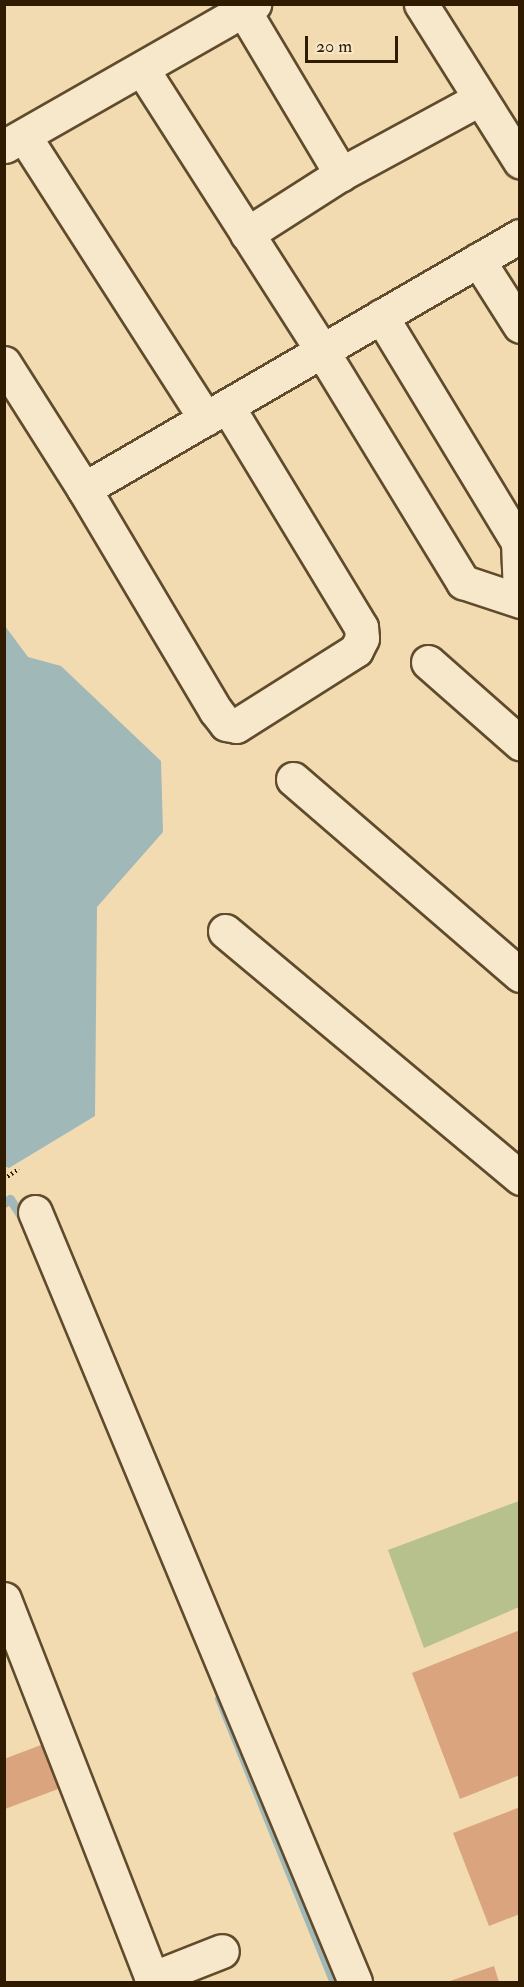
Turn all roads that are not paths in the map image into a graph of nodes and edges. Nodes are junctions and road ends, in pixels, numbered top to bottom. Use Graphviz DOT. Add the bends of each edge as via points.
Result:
graph roads {
  1 [pos="422,4"];
  2 [pos="238,9"];
  3 [pos="141,69"];
  4 [pos="479,99"];
  5 [pos="14,141"];
  6 [pos="519,161"];
  7 [pos="341,174"];
  8 [pos="247,234"];
  9 [pos="519,236"];
  10 [pos="478,260"];
  11 [pos="381,316"];
  12 [pos="519,326"];
  13 [pos="322,351"];
  14 [pos="4,363"];
  15 [pos="216,412"];
  16 [pos="84,489"];
  17 [pos="519,594"];
  18 [pos="519,601"];
  19 [pos="428,662"];
  20 [pos="519,743"];
  21 [pos="293,779"];
  22 [pos="225,931"];
  23 [pos="519,975"];
  24 [pos="519,1178"];
  25 [pos="35,1212"];
  26 [pos="4,1599"];
  27 [pos="222,1951"];
  28 [pos="152,1981"];
  29 [pos="355,1983"];
  1 -- 4 [label="street"];
  2 -- 3 [label="street"];
  2 -- 7 [label="street"];
  3 -- 5 [label="street"];
  3 -- 8 [label="street"];
  4 -- 6 [label="street"];
  4 -- 7 [label="street"];
  5 -- 15 [label="street"];
  7 -- 8 [label="street"];
  8 -- 13 [label="street"];
  9 -- 10 [label="street"];
  10 -- 11 [label="street"];
  10 -- 12 [label="street"];
  11 -- 13 [label="street"];
  11 -- 17 [label="street" via="518,542"];
  13 -- 15 [label="street"];
  13 -- 18 [label="street" via="463,582"];
  14 -- 16 [label="street"];
  15 -- 16 [label="street"];
  15 -- 16 [label="street" via="361,627 362,638 356,650 236,726 226,724 216,711"];
  19 -- 20 [label="street"];
  21 -- 23 [label="street"];
  22 -- 24 [label="street"];
  25 -- 29 [label="street"];
  26 -- 28 [label="street"];
  27 -- 28 [label="street"];
}
